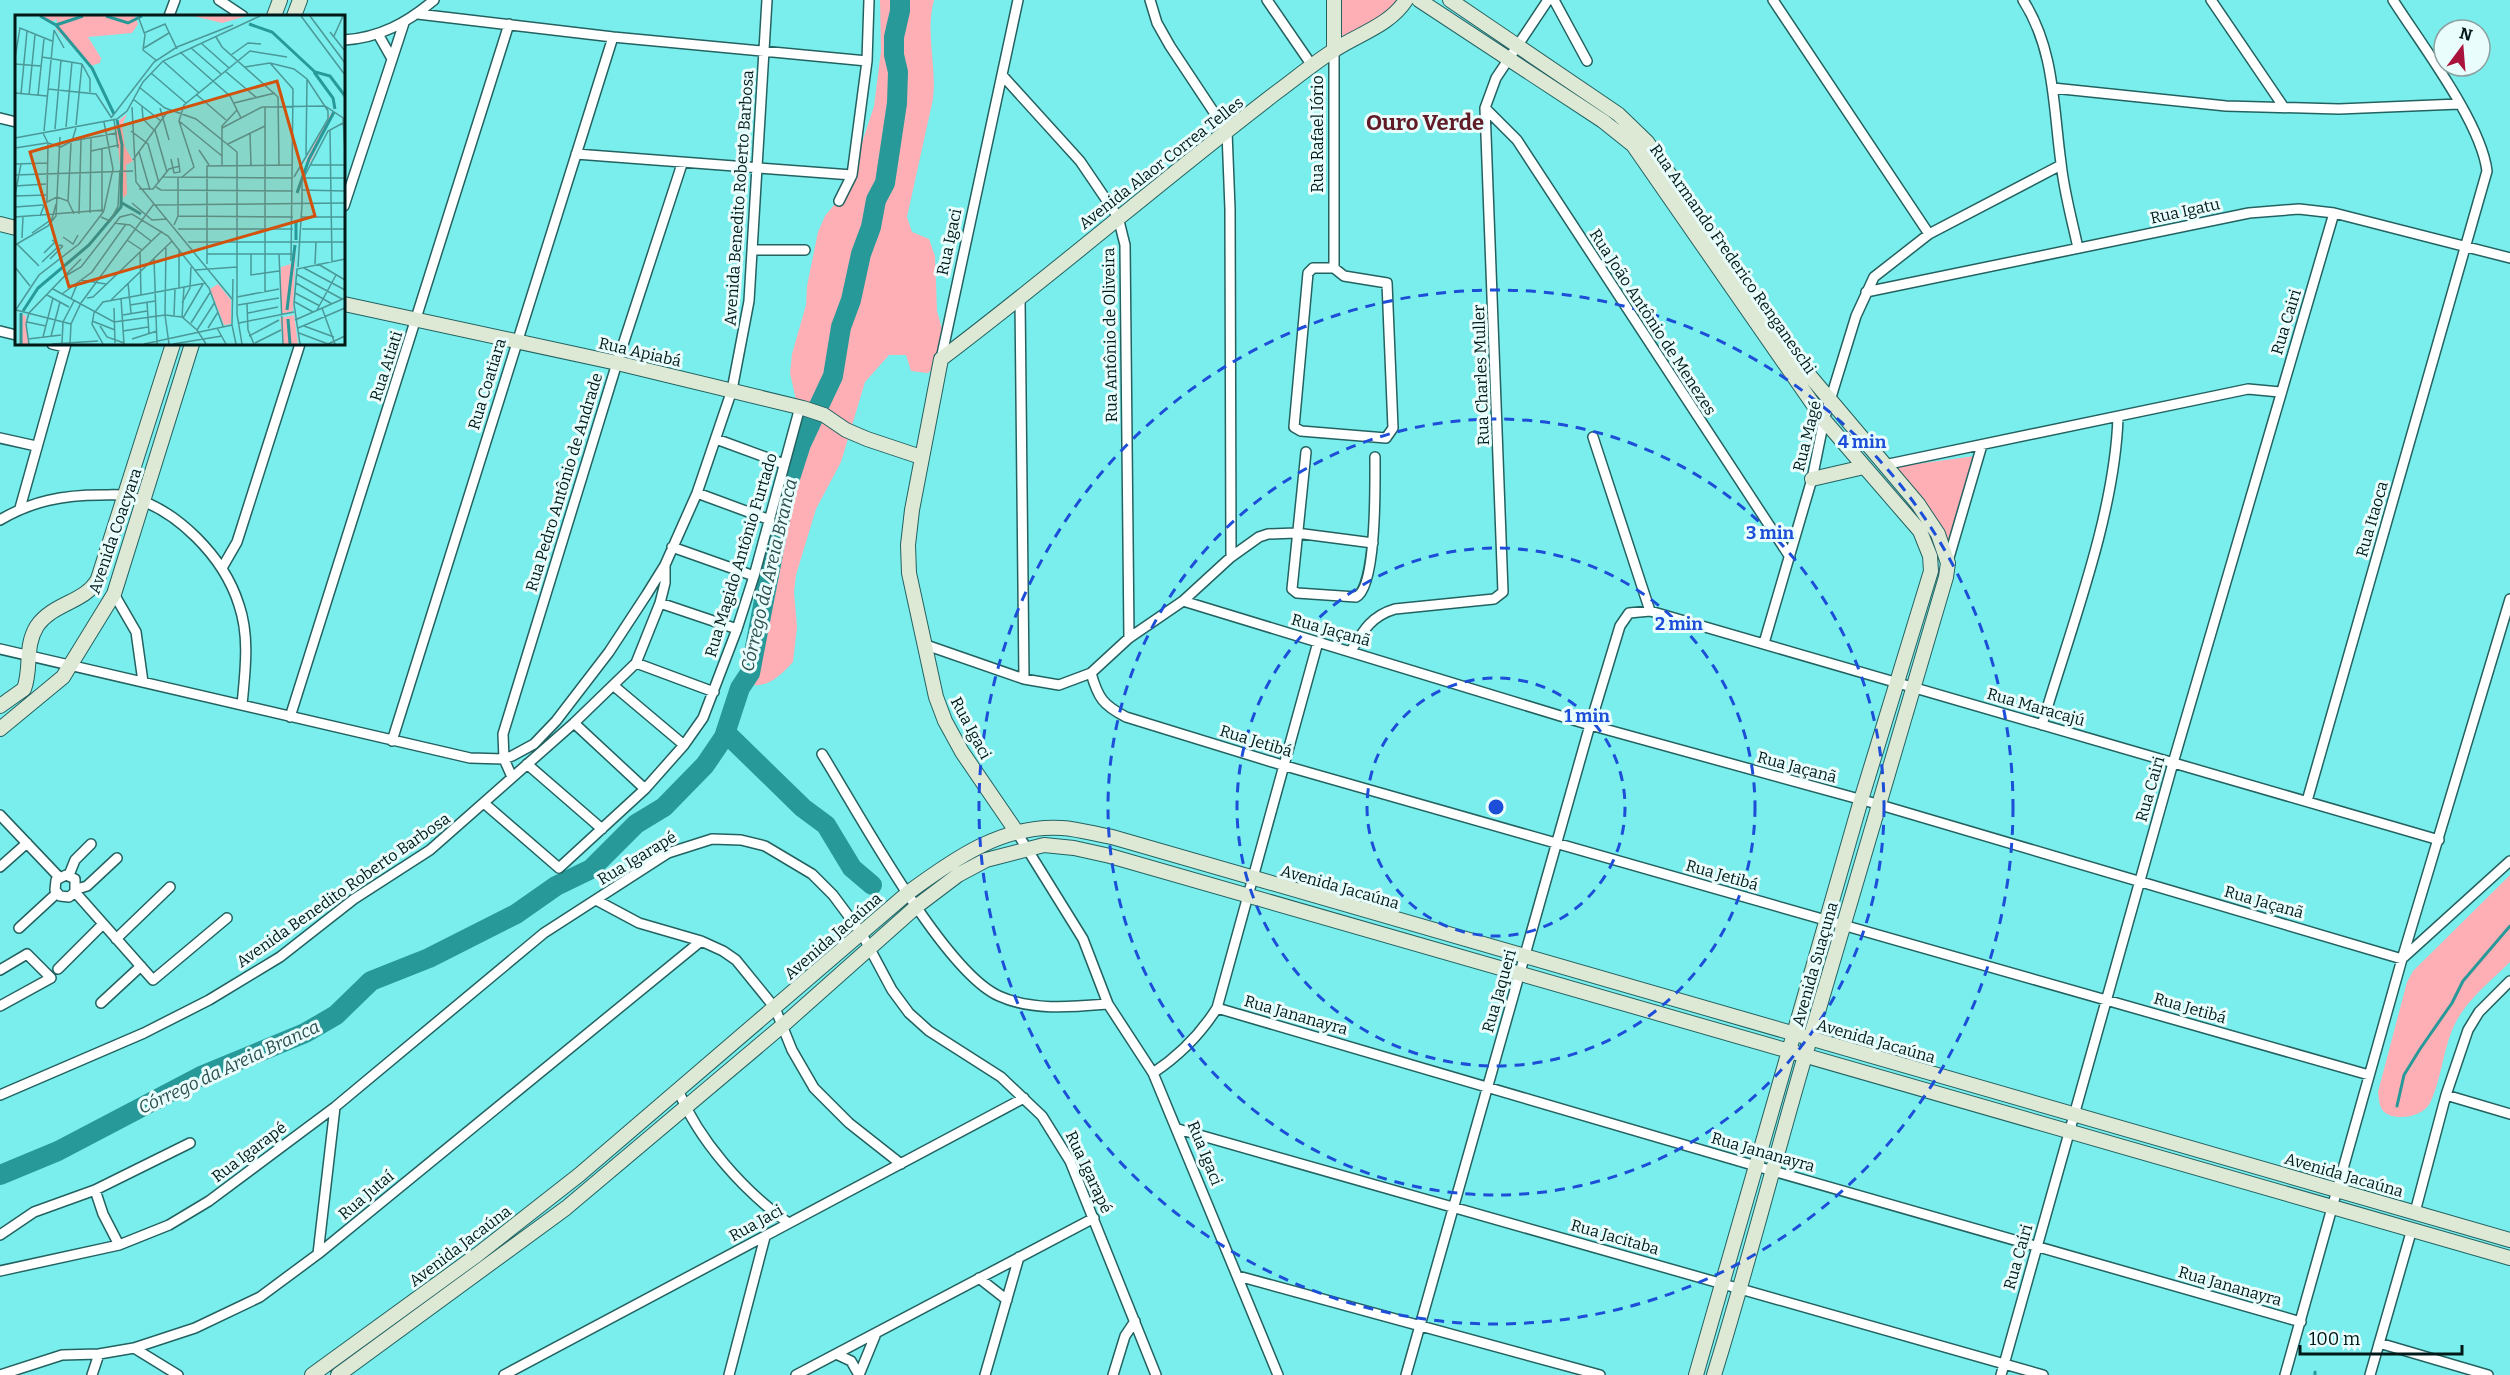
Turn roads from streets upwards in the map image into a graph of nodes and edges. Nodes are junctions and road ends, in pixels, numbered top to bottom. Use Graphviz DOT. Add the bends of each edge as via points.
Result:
graph roads {
  1 [pos="175,0"];
  2 [pos="219,0"];
  3 [pos="280,0"];
  4 [pos="300,0"];
  5 [pos="434,0"];
  6 [pos="767,0"];
  7 [pos="869,0"];
  8 [pos="1018,0"];
  9 [pos="1150,0"];
  10 [pos="1267,0"];
  11 [pos="1334,0"];
  12 [pos="1406,0"];
  13 [pos="1419,0"];
  14 [pos="1450,0"];
  15 [pos="1548,0"];
  16 [pos="1554,0"];
  17 [pos="1773,0"];
  18 [pos="2022,0"];
  19 [pos="2211,0"];
  20 [pos="2393,0"];
  21 [pos="418,14"];
  22 [pos="169,15"];
  23 [pos="242,15"];
  24 [pos="274,15"];
  25 [pos="294,15"];
  26 [pos="404,23"];
  27 [pos="509,24"];
  28 [pos="378,34"];
  29 [pos="613,37"];
  30 [pos="345,40"];
  31 [pos="1518,44"];
  32 [pos="1334,50"];
  33 [pos="764,52"];
  34 [pos="391,57"];
  35 [pos="1509,59"];
  36 [pos="867,61"];
  37 [pos="1587,61"];
  38 [pos="1313,67"];
  39 [pos="1002,75"];
  40 [pos="2053,87"];
  41 [pos="2459,104"];
  42 [pos="2283,106"];
  43 [pos="1485,108"];
  44 [pos="0,118"];
  45 [pos="15,122"];
  46 [pos="1227,132"];
  47 [pos="576,154"];
  48 [pos="682,164"];
  49 [pos="2061,165"];
  50 [pos="758,169"];
  51 [pos="852,175"];
  52 [pos="839,201"];
  53 [pos="345,203"];
  54 [pos="2334,213"];
  55 [pos="1118,217"];
  56 [pos="0,224"];
  57 [pos="15,228"];
  58 [pos="1929,234"];
  59 [pos="2466,246"];
  60 [pos="2078,248"];
  61 [pos="753,250"];
  62 [pos="805,250"];
  63 [pos="2510,258"];
  64 [pos="1334,268"];
  65 [pos="1866,292"];
  66 [pos="1020,299"];
  67 [pos="345,304"];
  68 [pos="416,321"];
  69 [pos="0,332"];
  70 [pos="15,335"];
  71 [pos="515,342"];
  72 [pos="65,345"];
  73 [pos="173,345"];
  74 [pos="192,345"];
  75 [pos="300,345"];
  76 [pos="941,359"];
  77 [pos="617,363"];
  78 [pos="732,390"];
  79 [pos="2280,392"];
  80 [pos="1831,403"];
  81 [pos="802,407"];
  82 [pos="2118,417"];
  83 [pos="1824,420"];
  84 [pos="1593,437"];
  85 [pos="0,438"];
  86 [pos="716,439"];
  87 [pos="1982,445"];
  88 [pos="36,446"];
  89 [pos="1306,452"];
  90 [pos="921,457"];
  91 [pos="1375,457"];
  92 [pos="784,464"];
  93 [pos="1884,465"];
  94 [pos="1864,467"];
  95 [pos="1812,479"];
  96 [pos="697,493"];
  97 [pos="125,495"];
  98 [pos="144,501"];
  99 [pos="20,508"];
  100 [pos="0,520"];
  101 [pos="770,520"];
  102 [pos="1296,534"];
  103 [pos="1373,543"];
  104 [pos="672,547"];
  105 [pos="1790,557"];
  106 [pos="1231,558"];
  107 [pos="1948,563"];
  108 [pos="665,565"];
  109 [pos="222,568"];
  110 [pos="1931,572"];
  111 [pos="754,576"];
  112 [pos="114,594"];
  113 [pos="2510,599"];
  114 [pos="1184,601"];
  115 [pos="660,603"];
  116 [pos="1650,611"];
  117 [pos="1624,617"];
  118 [pos="737,629"];
  119 [pos="1129,639"];
  120 [pos="1318,642"];
  121 [pos="1764,643"];
  122 [pos="926,645"];
  123 [pos="0,649"];
  124 [pos="1351,651"];
  125 [pos="27,655"];
  126 [pos="636,663"];
  127 [pos="71,664"];
  128 [pos="1091,673"];
  129 [pos="1024,679"];
  130 [pos="143,681"];
  131 [pos="1898,682"];
  132 [pos="614,686"];
  133 [pos="1913,687"];
  134 [pos="714,692"];
  135 [pos="242,705"];
  136 [pos="0,706"];
  137 [pos="290,717"];
  138 [pos="574,723"];
  139 [pos="1590,725"];
  140 [pos="2042,725"];
  141 [pos="1,727"];
  142 [pos="392,741"];
  143 [pos="684,745"];
  144 [pos="822,754"];
  145 [pos="504,759"];
  146 [pos="2173,763"];
  147 [pos="527,764"];
  148 [pos="1282,765"];
  149 [pos="512,777"];
  150 [pos="645,789"];
  151 [pos="1862,800"];
  152 [pos="2307,801"];
  153 [pos="485,804"];
  154 [pos="1877,804"];
  155 [pos="0,815"];
  156 [pos="602,829"];
  157 [pos="1016,831"];
  158 [pos="2439,840"];
  159 [pos="27,843"];
  160 [pos="1558,843"];
  161 [pos="92,844"];
  162 [pos="1028,848"];
  163 [pos="117,858"];
  164 [pos="2510,861"];
  165 [pos="0,867"];
  166 [pos="69,875"];
  167 [pos="59,877"];
  168 [pos="1251,879"];
  169 [pos="2140,881"];
  170 [pos="170,886"];
  171 [pos="76,891"];
  172 [pos="909,892"];
  173 [pos="57,893"];
  174 [pos="1246,895"];
  175 [pos="596,900"];
  176 [pos="917,906"];
  177 [pos="227,918"];
  178 [pos="1828,921"];
  179 [pos="103,924"];
  180 [pos="1844,926"];
  181 [pos="19,928"];
  182 [pos="862,934"];
  183 [pos="116,939"];
  184 [pos="701,941"];
  185 [pos="869,948"];
  186 [pos="1525,956"];
  187 [pos="2403,959"];
  188 [pos="141,966"];
  189 [pos="58,969"];
  190 [pos="0,970"];
  191 [pos="1520,974"];
  192 [pos="2509,984"];
  193 [pos="2107,999"];
  194 [pos="101,1003"];
  195 [pos="1108,1004"];
  196 [pos="0,1006"];
  197 [pos="775,1008"];
  198 [pos="1217,1008"];
  199 [pos="782,1026"];
  200 [pos="1795,1036"];
  201 [pos="1810,1040"];
  202 [pos="1790,1052"];
  203 [pos="1805,1056"];
  204 [pos="1153,1072"];
  205 [pos="2369,1075"];
  206 [pos="1488,1087"];
  207 [pos="678,1090"];
  208 [pos="0,1095"];
  209 [pos="2446,1095"];
  210 [pos="1024,1098"];
  211 [pos="335,1107"];
  212 [pos="685,1108"];
  213 [pos="2510,1114"];
  214 [pos="2074,1115"];
  215 [pos="1178,1129"];
  216 [pos="2070,1130"];
  217 [pos="190,1143"];
  218 [pos="901,1164"];
  219 [pos="1757,1167"];
  220 [pos="1773,1171"];
  221 [pos="95,1190"];
  222 [pos="2339,1191"];
  223 [pos="1454,1206"];
  224 [pos="2334,1207"];
  225 [pos="2415,1212"];
  226 [pos="1094,1218"];
  227 [pos="787,1222"];
  228 [pos="2412,1229"];
  229 [pos="0,1235"];
  230 [pos="765,1237"];
  231 [pos="2510,1240"];
  232 [pos="119,1245"];
  233 [pos="2037,1246"];
  234 [pos="318,1254"];
  235 [pos="1018,1257"];
  236 [pos="2510,1258"];
  237 [pos="0,1271"];
  238 [pos="1238,1276"];
  239 [pos="979,1278"];
  240 [pos="1723,1284"];
  241 [pos="1742,1289"];
  242 [pos="1006,1300"];
  243 [pos="1135,1321"];
  244 [pos="2301,1322"];
  245 [pos="1421,1327"];
  246 [pos="875,1336"];
  247 [pos="2379,1343"];
  248 [pos="134,1348"];
  249 [pos="99,1354"];
  250 [pos="836,1354"];
  251 [pos="2004,1364"];
  252 [pos="0,1374"];
  253 [pos="93,1375"];
  254 [pos="178,1375"];
  255 [pos="312,1375"];
  256 [pos="338,1375"];
  257 [pos="504,1375"];
  258 [pos="729,1375"];
  259 [pos="796,1375"];
  260 [pos="985,1375"];
  261 [pos="1113,1375"];
  262 [pos="1156,1375"];
  263 [pos="1278,1375"];
  264 [pos="1406,1375"];
  265 [pos="1600,1375"];
  266 [pos="1696,1375"];
  267 [pos="1714,1375"];
  268 [pos="2001,1375"];
  269 [pos="2043,1375"];
  270 [pos="2285,1375"];
  271 [pos="2370,1375"];
  272 [pos="2488,1375"];
  1 -- 22 [label="street"];
  2 -- 23 [label="street"];
  3 -- 24 [label="street"];
  4 -- 25 [label="street"];
  5 -- 21 [label="street"];
  6 -- 33 [label="street, Avenida Benedito Roberto Barbosa"];
  7 -- 36 [label="street"];
  8 -- 39 [label="street, Rua Igaci"];
  9 -- 46 [label="street" via="1161,31"];
  10 -- 38 [label="street"];
  11 -- 32 [label="street, Rua Rafael Iório"];
  12 -- 32 [label="street, Avenida Alaor Correa Telles" via="1383,23"];
  13 -- 35 [label="street, Rua Armando Frederico Renganeschi"];
  14 -- 31 [label="street, Rua Armando Frederico Renganeschi"];
  15 -- 31 [label="street, Rua Charles Muller"];
  16 -- 37 [label="street"];
  17 -- 58 [label="street"];
  18 -- 40 [label="street" via="2042,37"];
  19 -- 42 [label="street"];
  20 -- 41 [label="street, Rua Itaoca"];
  21 -- 26 [label="street"];
  21 -- 27 [label="street"];
  26 -- 28 [label="street"];
  26 -- 34 [label="street"];
  27 -- 29 [label="street"];
  27 -- 68 [label="street, Rua Atiati"];
  28 -- 30 [label="street"];
  28 -- 34 [label="street"];
  29 -- 33 [label="street"];
  29 -- 47 [label="street, Rua Coatiara"];
  31 -- 35 [label="street, Rua Charles Muller"];
  31 -- 80 [label="street, Rua Armando Frederico Renganeschi" via="1618,114 1647,142"];
  32 -- 38 [label="street, Avenida Alaor Correa Telles"];
  32 -- 64 [label="street, Rua Rafael Iório"];
  33 -- 36 [label="street"];
  33 -- 50 [label="street, Avenida Benedito Roberto Barbosa"];
  34 -- 53 [label="street"];
  35 -- 43 [label="street, Rua Charles Muller" via="1488,93"];
  35 -- 83 [label="street, Rua Armando Frederico Renganeschi" via="1633,145"];
  36 -- 51 [label="street"];
  38 -- 46 [label="street, Avenida Alaor Correa Telles"];
  39 -- 55 [label="street, Rua Antônio de Oliveira" via="1080,161"];
  39 -- 76 [label="street, Rua Igaci"];
  40 -- 42 [label="street" via="2226,106"];
  40 -- 49 [label="street"];
  41 -- 42 [label="street" via="2339,109"];
  41 -- 59 [label="street, Rua Itaoca" via="2485,151 2487,171"];
  43 -- 105 [label="street, Rua João Antônio de Menezes" via="1517,140"];
  43 -- 124 [label="street, Rua Charles Muller" via="1504,586 1494,599 1383,613 1368,624"];
  44 -- 45 [label="street"];
  46 -- 55 [label="street, Avenida Alaor Correa Telles"];
  46 -- 106 [label="street"];
  47 -- 48 [label="street"];
  47 -- 71 [label="street, Rua Coatiara"];
  48 -- 50 [label="street"];
  48 -- 77 [label="street, Rua Pedro Antônio de Andrade"];
  49 -- 58 [label="street, Rua Magé"];
  49 -- 60 [label="street"];
  50 -- 51 [label="street"];
  50 -- 61 [label="street, Avenida Benedito Roberto Barbosa"];
  51 -- 52 [label="street"];
  54 -- 59 [label="street, Rua Igatu"];
  54 -- 60 [label="street, Rua Igatu" via="2299,208 2249,213"];
  54 -- 79 [label="street, Rua Cairi"];
  55 -- 66 [label="street, Avenida Alaor Correa Telles"];
  55 -- 119 [label="street, Rua Antônio de Oliveira" via="1127,271"];
  56 -- 57 [label="street"];
  58 -- 65 [label="street, Rua Magé" via="1884,267"];
  59 -- 63 [label="street, Rua Igatu"];
  59 -- 152 [label="street, Rua Itaoca"];
  60 -- 65 [label="street, Rua Igatu"];
  61 -- 62 [label="street"];
  61 -- 78 [label="street, Avenida Benedito Roberto Barbosa" via="749,301"];
  64 -- 64 [label="street" via="1344,276 1387,283 1393,428 1386,438 1301,431 1294,427 1308,273 1313,268"];
  65 -- 80 [label="street, Rua Magé"];
  66 -- 76 [label="street, Avenida Alaor Correa Telles"];
  66 -- 129 [label="street"];
  67 -- 68 [label="street, Rua Apiabá"];
  68 -- 71 [label="street, Rua Apiabá"];
  68 -- 137 [label="street, Rua Atiati"];
  69 -- 70 [label="street"];
  71 -- 77 [label="street, Rua Apiabá"];
  71 -- 142 [label="street, Rua Coatiara"];
  72 -- 88 [label="street"];
  73 -- 97 [label="street, Avenida Coacyara"];
  74 -- 98 [label="street, Avenida Coacyara"];
  75 -- 109 [label="street" via="237,542"];
  76 -- 90 [label="street, Rua Igaci"];
  77 -- 78 [label="street, Rua Apiabá"];
  77 -- 145 [label="street, Rua Pedro Antônio de Andrade" via="503,734"];
  78 -- 81 [label="street, Rua Apiabá"];
  78 -- 86 [label="street, Avenida Benedito Roberto Barbosa"];
  79 -- 82 [label="street" via="2248,389"];
  79 -- 146 [label="street, Rua Cairi"];
  80 -- 83 [label="street, Rua Magé"];
  80 -- 93 [label="street, Rua Armando Frederico Renganeschi"];
  81 -- 90 [label="street, Rua Apiabá" via="846,429"];
  81 -- 92 [label="street, Rua Magido Antônio Furtado"];
  82 -- 87 [label="street"];
  82 -- 140 [label="street" via="2110,490"];
  83 -- 94 [label="street, Rua Armando Frederico Renganeschi"];
  83 -- 95 [label="street, Rua Magé"];
  84 -- 116 [label="street"];
  85 -- 88 [label="street"];
  86 -- 92 [label="street"];
  86 -- 96 [label="street, Avenida Benedito Roberto Barbosa"];
  87 -- 93 [label="street"];
  87 -- 107 [label="street"];
  88 -- 99 [label="street"];
  89 -- 102 [label="street"];
  90 -- 122 [label="street, Rua Igaci" via="908,545 909,573"];
  91 -- 103 [label="street"];
  92 -- 101 [label="street, Rua Magido Antônio Furtado"];
  93 -- 107 [label="street, Rua Armando Frederico Renganeschi" via="1938,534"];
  94 -- 95 [label="street"];
  94 -- 110 [label="street, Rua Armando Frederico Renganeschi" via="1920,531 1930,556"];
  95 -- 105 [label="street, Rua Magé"];
  96 -- 101 [label="street"];
  96 -- 104 [label="street, Avenida Benedito Roberto Barbosa"];
  97 -- 98 [label="street"];
  97 -- 99 [label="street" via="61,497"];
  97 -- 125 [label="street, Avenida Coacyara" via="94,587 89,593 60,604 46,616 30,640"];
  98 -- 109 [label="street" via="185,529"];
  98 -- 112 [label="street, Avenida Coacyara"];
  99 -- 100 [label="street"];
  101 -- 111 [label="street, Rua Magido Antônio Furtado"];
  102 -- 103 [label="street"];
  102 -- 103 [label="street" via="1290,585 1297,593 1359,597 1364,591"];
  102 -- 106 [label="street" via="1259,537"];
  104 -- 108 [label="street, Avenida Benedito Roberto Barbosa"];
  104 -- 111 [label="street"];
  105 -- 121 [label="street, Rua Magé"];
  106 -- 114 [label="street"];
  107 -- 133 [label="street, Avenida Suaçuna"];
  108 -- 115 [label="street, Avenida Benedito Roberto Barbosa"];
  108 -- 145 [label="street, Avenida Benedito Roberto Barbosa" via="609,652 556,722 534,744"];
  109 -- 135 [label="street" via="243,619 246,655"];
  110 -- 131 [label="street, Avenida Suaçuna"];
  111 -- 118 [label="street, Rua Magido Antônio Furtado"];
  112 -- 127 [label="street, Avenida Coacyara"];
  112 -- 130 [label="street" via="136,632"];
  113 -- 158 [label="street"];
  114 -- 119 [label="street"];
  114 -- 120 [label="street, Rua Jaçanã"];
  115 -- 118 [label="street"];
  115 -- 126 [label="street, Avenida Benedito Roberto Barbosa"];
  116 -- 117 [label="street, Rua Maracajú" via="1635,611"];
  116 -- 121 [label="street, Rua Maracajú"];
  117 -- 139 [label="street, Rua Jaqueri"];
  118 -- 134 [label="street, Rua Magido Antônio Furtado"];
  119 -- 128 [label="street"];
  120 -- 124 [label="street, Rua Jaçanã"];
  120 -- 148 [label="street"];
  121 -- 131 [label="street, Rua Maracajú"];
  122 -- 129 [label="street"];
  122 -- 157 [label="street, Rua Igaci" via="945,721"];
  123 -- 125 [label="street, Avenida Benedito Roberto Barbosa"];
  124 -- 139 [label="street, Rua Jaçanã"];
  125 -- 127 [label="street, Avenida Benedito Roberto Barbosa"];
  125 -- 136 [label="street, Avenida Coacyara" via="24,689"];
  126 -- 132 [label="street, Avenida Benedito Roberto Barbosa"];
  126 -- 134 [label="street"];
  127 -- 130 [label="street, Avenida Benedito Roberto Barbosa"];
  127 -- 141 [label="street, Avenida Coacyara" via="53,687"];
  128 -- 129 [label="street" via="1059,685"];
  128 -- 148 [label="street, Rua Jetibá" via="1097,694 1108,708 1126,717"];
  130 -- 135 [label="street, Avenida Benedito Roberto Barbosa"];
  131 -- 133 [label="street, Rua Maracajú"];
  131 -- 151 [label="street, Avenida Suaçuna"];
  132 -- 138 [label="street, Avenida Benedito Roberto Barbosa"];
  132 -- 143 [label="street"];
  133 -- 140 [label="street, Rua Maracajú"];
  133 -- 154 [label="street, Avenida Suaçuna"];
  134 -- 143 [label="street, Rua Magido Antônio Furtado" via="703,718"];
  135 -- 137 [label="street, Avenida Benedito Roberto Barbosa"];
  137 -- 142 [label="street, Avenida Benedito Roberto Barbosa"];
  138 -- 147 [label="street, Avenida Benedito Roberto Barbosa"];
  138 -- 150 [label="street"];
  139 -- 151 [label="street, Rua Jaçanã"];
  139 -- 160 [label="street, Rua Jaqueri"];
  140 -- 146 [label="street, Rua Maracajú"];
  142 -- 145 [label="street, Avenida Benedito Roberto Barbosa" via="470,758"];
  143 -- 150 [label="street, Rua Magido Antônio Furtado"];
  144 -- 172 [label="street"];
  145 -- 149 [label="street, Rua Pedro Antônio de Andrade"];
  146 -- 152 [label="street, Rua Maracajú"];
  146 -- 169 [label="street, Rua Cairi"];
  147 -- 149 [label="street, Avenida Benedito Roberto Barbosa"];
  147 -- 156 [label="street"];
  148 -- 160 [label="street, Rua Jetibá"];
  148 -- 168 [label="street"];
  149 -- 153 [label="street, Avenida Benedito Roberto Barbosa"];
  150 -- 156 [label="street, Rua Magido Antônio Furtado"];
  151 -- 154 [label="street, Rua Jaçanã"];
  151 -- 178 [label="street, Avenida Suaçuna"];
  152 -- 158 [label="street, Rua Maracajú"];
  153 -- 156 [label="street, Rua Magido Antônio Furtado" via="559,868"];
  153 -- 208 [label="street, Avenida Benedito Roberto Barbosa" via="430,850 354,900 280,957 209,1000 144,1033"];
  154 -- 169 [label="street, Rua Jaçanã"];
  154 -- 180 [label="street, Avenida Suaçuna"];
  155 -- 159 [label="street"];
  157 -- 162 [label="street, Rua Igaci"];
  157 -- 168 [label="street, Avenida Jacaúna" via="1062,828 1112,837"];
  157 -- 172 [label="street, Avenida Jacaúna" via="946,864"];
  158 -- 187 [label="street"];
  159 -- 165 [label="street"];
  159 -- 167 [label="street"];
  160 -- 178 [label="street, Rua Jetibá"];
  160 -- 186 [label="street, Rua Jaqueri"];
  161 -- 166 [label="street" via="75,860"];
  162 -- 174 [label="street, Avenida Jacaúna" via="1074,848"];
  162 -- 176 [label="street, Avenida Jacaúna" via="986,860 958,875"];
  162 -- 195 [label="street, Rua Igaci" via="1083,939"];
  163 -- 171 [label="street" via="87,886"];
  164 -- 187 [label="street"];
  166 -- 167 [label="street"];
  166 -- 171 [label="street" via="75,879"];
  167 -- 173 [label="street" via="54,887"];
  168 -- 174 [label="street"];
  168 -- 186 [label="street, Avenida Jacaúna"];
  169 -- 187 [label="street, Rua Jaçanã"];
  169 -- 193 [label="street, Rua Cairi"];
  170 -- 183 [label="street"];
  171 -- 173 [label="street" via="69,897"];
  171 -- 179 [label="street"];
  172 -- 176 [label="street"];
  172 -- 182 [label="street, Avenida Jacaúna"];
  173 -- 181 [label="street"];
  174 -- 191 [label="street, Avenida Jacaúna"];
  174 -- 198 [label="street"];
  175 -- 182 [label="street, Rua Igarapé" via="679,848 712,839 741,840 765,846 812,874"];
  175 -- 184 [label="street" via="639,923"];
  175 -- 211 [label="street, Rua Igarapé" via="536,939"];
  176 -- 185 [label="street, Avenida Jacaúna"];
  176 -- 195 [label="street" via="965,970 998,996 1032,1005"];
  177 -- 188 [label="street" via="153,980"];
  178 -- 180 [label="street, Rua Jetibá"];
  178 -- 200 [label="street, Avenida Suaçuna"];
  179 -- 183 [label="street"];
  179 -- 189 [label="street"];
  180 -- 193 [label="street, Rua Jetibá"];
  180 -- 201 [label="street, Avenida Suaçuna"];
  182 -- 185 [label="street, Rua Igarapé"];
  182 -- 197 [label="street, Avenida Jacaúna"];
  183 -- 188 [label="street"];
  184 -- 197 [label="street" via="736,960"];
  184 -- 234 [label="street, Rua Jutaí"];
  185 -- 199 [label="street, Avenida Jacaúna"];
  185 -- 210 [label="street, Rua Igarapé" via="909,1013 929,1031 1001,1077"];
  186 -- 191 [label="street, Rua Jaqueri"];
  186 -- 200 [label="street, Avenida Jacaúna"];
  187 -- 205 [label="street"];
  188 -- 194 [label="street"];
  190 -- 196 [label="street" via="27,954 51,978"];
  191 -- 202 [label="street, Avenida Jacaúna"];
  191 -- 206 [label="street, Rua Jaqueri"];
  192 -- 209 [label="street" via="2479,1012 2468,1030"];
  193 -- 205 [label="street, Rua Jetibá"];
  193 -- 214 [label="street, Rua Cairi"];
  195 -- 204 [label="street, Rua Igaci"];
  197 -- 199 [label="street"];
  197 -- 207 [label="street, Avenida Jacaúna"];
  198 -- 204 [label="street" via="1188,1045"];
  198 -- 206 [label="street, Rua Jananayra"];
  199 -- 212 [label="street, Avenida Jacaúna"];
  199 -- 218 [label="street" via="814,1088 849,1123"];
  200 -- 201 [label="street, Avenida Jacaúna"];
  200 -- 202 [label="street, Avenida Suaçuna"];
  201 -- 203 [label="street, Avenida Suaçuna"];
  201 -- 214 [label="street, Avenida Jacaúna"];
  202 -- 203 [label="street, Avenida Jacaúna"];
  202 -- 219 [label="street, Avenida Suaçuna"];
  203 -- 216 [label="street, Avenida Jacaúna"];
  203 -- 220 [label="street, Avenida Suaçuna"];
  204 -- 215 [label="street, Rua Igaci"];
  205 -- 222 [label="street"];
  206 -- 219 [label="street, Rua Jananayra"];
  206 -- 223 [label="street, Rua Jaqueri"];
  207 -- 212 [label="street"];
  207 -- 255 [label="street, Avenida Jacaúna" via="486,1248"];
  209 -- 213 [label="street"];
  209 -- 225 [label="street"];
  210 -- 218 [label="street, Rua Jaci"];
  210 -- 226 [label="street, Rua Igarapé" via="1057,1136"];
  211 -- 232 [label="street, Rua Igarapé" via="209,1201 162,1229"];
  211 -- 234 [label="street"];
  212 -- 227 [label="street" via="750,1191"];
  212 -- 256 [label="street, Avenida Jacaúna" via="566,1208"];
  214 -- 216 [label="street, Rua Cairi"];
  214 -- 222 [label="street, Avenida Jacaúna"];
  215 -- 223 [label="street, Rua Jacitaba"];
  215 -- 238 [label="street, Rua Igaci"];
  216 -- 224 [label="street, Avenida Jacaúna"];
  216 -- 233 [label="street, Rua Cairi"];
  217 -- 221 [label="street"];
  218 -- 227 [label="street, Rua Jaci"];
  219 -- 220 [label="street, Rua Jananayra"];
  219 -- 240 [label="street, Avenida Suaçuna"];
  220 -- 233 [label="street, Rua Jananayra"];
  220 -- 241 [label="street, Avenida Suaçuna"];
  221 -- 229 [label="street" via="43,1208"];
  221 -- 232 [label="street"];
  222 -- 224 [label="street"];
  222 -- 225 [label="street, Avenida Jacaúna"];
  223 -- 240 [label="street, Rua Jacitaba"];
  223 -- 245 [label="street, Rua Jaqueri"];
  224 -- 228 [label="street, Avenida Jacaúna"];
  224 -- 244 [label="street"];
  225 -- 231 [label="street, Avenida Jacaúna"];
  226 -- 235 [label="street"];
  226 -- 243 [label="street, Rua Igarapé"];
  227 -- 230 [label="street, Rua Jaci"];
  228 -- 236 [label="street, Avenida Jacaúna"];
  228 -- 247 [label="street"];
  230 -- 257 [label="street, Rua Jaci"];
  230 -- 258 [label="street"];
  232 -- 237 [label="street, Rua Igarapé"];
  233 -- 244 [label="street, Rua Jananayra"];
  233 -- 251 [label="street, Rua Cairi"];
  234 -- 248 [label="street, Rua Jutaí" via="260,1298 229,1314"];
  235 -- 239 [label="street"];
  235 -- 242 [label="street"];
  238 -- 245 [label="street"];
  238 -- 263 [label="street, Rua Igaci"];
  239 -- 242 [label="street"];
  239 -- 246 [label="street"];
  240 -- 241 [label="street, Rua Jacitaba"];
  240 -- 266 [label="street, Avenida Suaçuna"];
  241 -- 251 [label="street, Rua Jacitaba"];
  241 -- 267 [label="street, Avenida Suaçuna"];
  242 -- 260 [label="street"];
  243 -- 261 [label="street" via="1125,1336"];
  243 -- 262 [label="street, Rua Igarapé"];
  244 -- 270 [label="street"];
  245 -- 264 [label="street, Rua Jaqueri"];
  245 -- 265 [label="street"];
  246 -- 250 [label="street"];
  246 -- 250 [label="street" via="859,1375 851,1361"];
  247 -- 271 [label="street"];
  247 -- 272 [label="street"];
  248 -- 249 [label="street, Rua Jutaí"];
  248 -- 254 [label="street"];
  249 -- 252 [label="street, Rua Jutaí" via="62,1354"];
  249 -- 253 [label="street"];
  250 -- 259 [label="street"];
  251 -- 268 [label="street, Rua Cairi"];
  251 -- 269 [label="street, Rua Jacitaba"];
}
